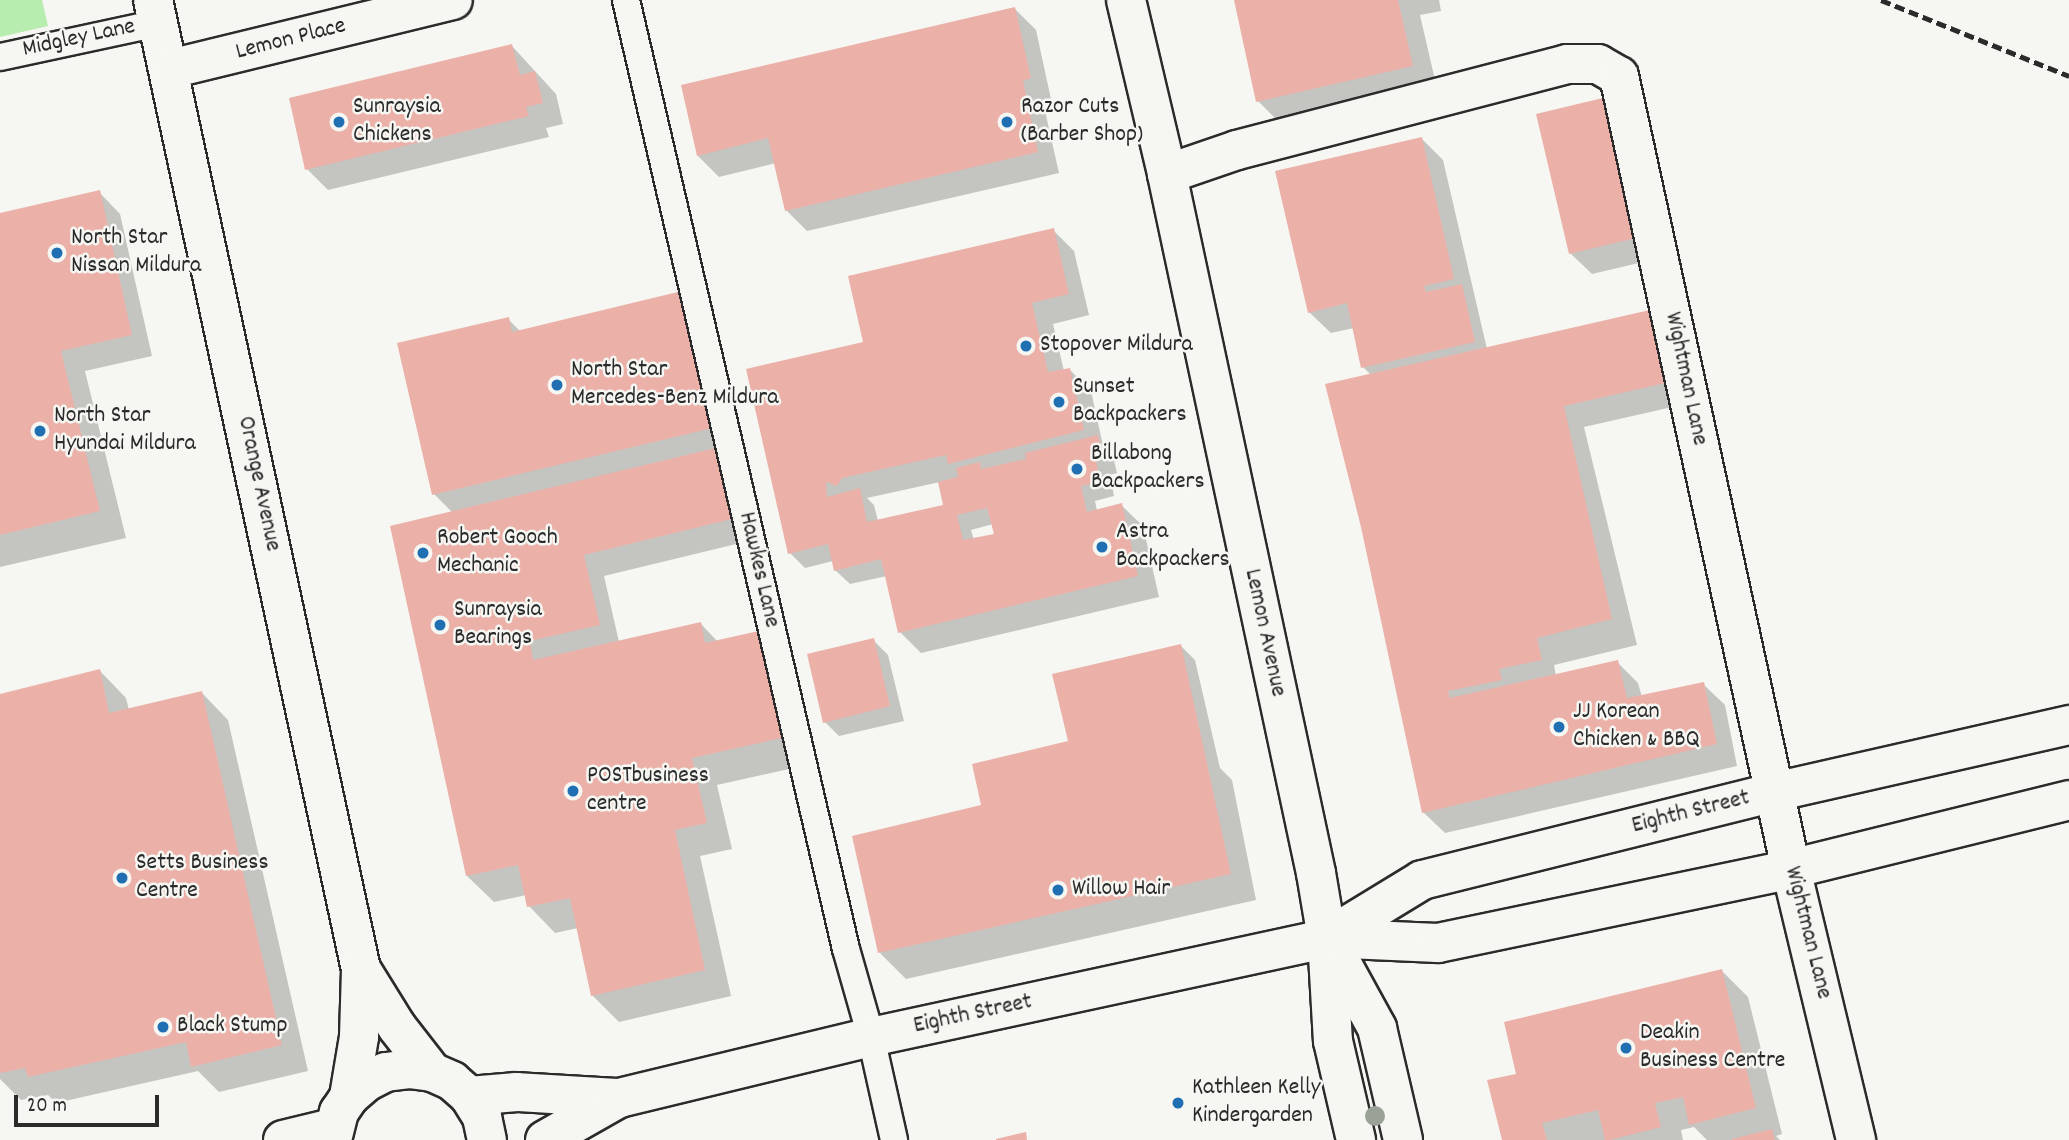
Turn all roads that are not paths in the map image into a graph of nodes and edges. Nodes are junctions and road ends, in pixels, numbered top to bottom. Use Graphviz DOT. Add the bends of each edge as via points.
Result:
graph roads {
  1 [pos="453,0"];
  2 [pos="626,0"];
  3 [pos="1126,0"];
  4 [pos="155,11"];
  5 [pos="0,57"];
  6 [pos="170,69"];
  7 [pos="1167,174"];
  8 [pos="2069,725"];
  9 [pos="1774,792"];
  10 [pos="2069,800"];
  11 [pos="1791,869"];
  12 [pos="1327,938"];
  13 [pos="361,969"];
  14 [pos="871,1037"];
  15 [pos="432,1072"];
  16 [pos="469,1096"];
  17 [pos="619,1098"];
  18 [pos="338,1122"];
  19 [pos="283,1140"];
  20 [pos="487,1140"];
  21 [pos="545,1140"];
  22 [pos="894,1140"];
  23 [pos="1356,1140"];
  24 [pos="1403,1140"];
  25 [pos="1856,1140"];
  1 -- 6 [label="street, Lemon Place"];
  2 -- 14 [label="lane, Hawkes Lane" via="846,949"];
  3 -- 7 [label="street, Lemon Avenue"];
  4 -- 5 [label="lane, Midgley Lane"];
  4 -- 6 [label="street, Orange Avenue"];
  6 -- 13 [label="street, Orange Avenue"];
  7 -- 9 [label="street, Wightman Lane" via="1237,150 1567,64 1598,64 1619,76"];
  7 -- 12 [label="street, Lemon Avenue"];
  8 -- 9 [label="street, Eighth Street"];
  9 -- 11 [label="street, Wightman Lane"];
  9 -- 12 [label="street, Eighth Street" via="1422,880"];
  10 -- 11 [label="street, Eighth Street"];
  11 -- 12 [label="street, Eighth Street" via="1438,943"];
  11 -- 25 [label="street, Wightman Lane"];
  12 -- 14 [label="street, Eighth Street"];
  12 -- 23 [label="street, Lemon Avenue" via="1333,1041"];
  12 -- 24 [label="street, Lemon Avenue" via="1377,1028"];
  13 -- 15 [label="street, Orange Avenue"];
  13 -- 18 [label="street, Orange Avenue" via="359,1037"];
  14 -- 17 [label="street, Eighth Street"];
  14 -- 22 [label="lane, Hawkes Lane"];
  15 -- 16 [label="street" via="453,1081"];
  15 -- 18 [label="street" via="386,1072 366,1082"];
  16 -- 17 [label="street, Eighth Street" via="517,1092"];
  16 -- 20 [label="street" via="482,1117"];
  17 -- 21 [label="street, Eighth Street"];
  18 -- 19 [label="street"];
}
